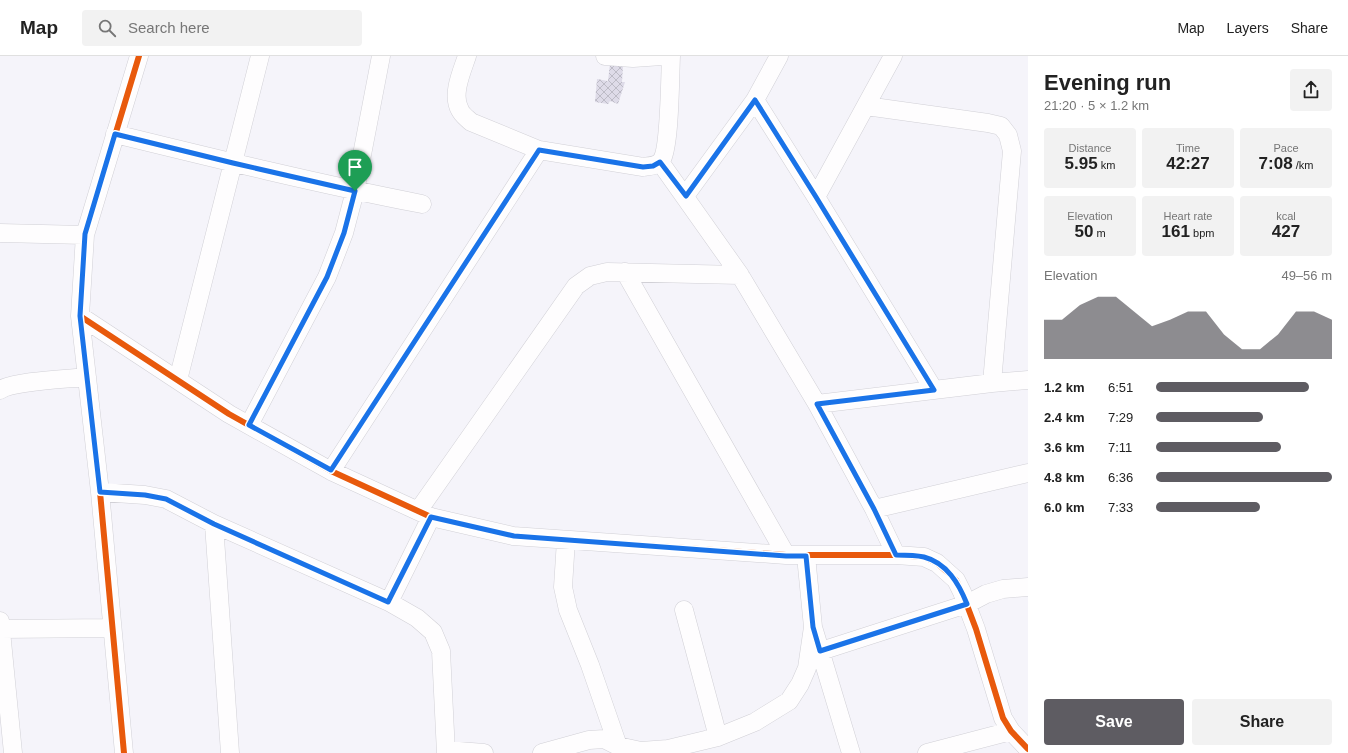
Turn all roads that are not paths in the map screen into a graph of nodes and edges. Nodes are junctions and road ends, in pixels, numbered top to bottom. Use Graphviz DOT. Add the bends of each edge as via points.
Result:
graph roads {
  1 [pos="138,56"];
  2 [pos="260,56"];
  3 [pos="381,56"];
  4 [pos="466,56"];
  5 [pos="605,56"];
  6 [pos="662,56"];
  7 [pos="671,56"];
  8 [pos="779,56"];
  9 [pos="893,56"];
  10 [pos="755,100"];
  11 [pos="866,106"];
  12 [pos="115,134"];
  13 [pos="539,150"];
  14 [pos="660,162"];
  15 [pos="233,163"];
  16 [pos="355,191"];
  17 [pos="686,196"];
  18 [pos="816,197"];
  19 [pos="422,204"];
  20 [pos="0,233"];
  21 [pos="85,234"];
  22 [pos="625,272"];
  23 [pos="740,275"];
  24 [pos="80,316"];
  25 [pos="87,377"];
  26 [pos="178,380"];
  27 [pos="1028,380"];
  28 [pos="992,383"];
  29 [pos="0,390"];
  30 [pos="934,390"];
  31 [pos="817,404"];
  32 [pos="249,425"];
  33 [pos="331,470"];
  34 [pos="1028,473"];
  35 [pos="100,492"];
  36 [pos="874,509"];
  37 [pos="424,514"];
  38 [pos="214,524"];
  39 [pos="566,540"];
  40 [pos="896,555"];
  41 [pos="786,556"];
  42 [pos="806,556"];
  43 [pos="1028,587"];
  44 [pos="388,602"];
  45 [pos="967,604"];
  46 [pos="684,610"];
  47 [pos="0,627"];
  48 [pos="813,627"];
  49 [pos="112,628"];
  50 [pos="820,651"];
  51 [pos="5,716"];
  52 [pos="1011,731"];
  53 [pos="718,737"];
  54 [pos="618,746"];
  55 [pos="1028,749"];
  56 [pos="446,752"];
  57 [pos="13,753"];
  58 [pos="124,753"];
  59 [pos="230,753"];
  60 [pos="484,753"];
  61 [pos="542,753"];
  62 [pos="851,753"];
  63 [pos="927,753"];
  1 -- 12 [label="street"];
  2 -- 15 [label="street"];
  3 -- 16 [label="street"];
  4 -- 13 [label="street" via="457,91 458,108 463,115 471,122"];
  5 -- 6 [label="street"];
  7 -- 14 [label="street" via="667,140"];
  8 -- 10 [label="street"];
  9 -- 11 [label="street"];
  10 -- 17 [label="street"];
  10 -- 18 [label="street"];
  11 -- 18 [label="street"];
  11 -- 28 [label="street" via="988,123 1001,126 1008,135 1012,150"];
  12 -- 15 [label="street"];
  12 -- 21 [label="street"];
  13 -- 14 [label="street" via="643,167"];
  13 -- 33 [label="street"];
  14 -- 17 [label="street"];
  15 -- 16 [label="street"];
  15 -- 26 [label="street"];
  16 -- 19 [label="street"];
  16 -- 32 [label="street" via="344,233 327,277"];
  17 -- 23 [label="street"];
  18 -- 30 [label="street"];
  20 -- 21 [label="street"];
  21 -- 24 [label="street"];
  22 -- 23 [label="street"];
  22 -- 37 [label="street" via="607,272 590,276 576,286"];
  22 -- 41 [label="street"];
  23 -- 31 [label="street"];
  24 -- 25 [label="street"];
  24 -- 26 [label="street"];
  25 -- 29 [label="street" via="26,383"];
  25 -- 35 [label="street"];
  26 -- 32 [label="street"];
  27 -- 28 [label="street"];
  28 -- 30 [label="street"];
  30 -- 31 [label="street"];
  31 -- 36 [label="street"];
  32 -- 33 [label="street"];
  33 -- 37 [label="street"];
  34 -- 36 [label="street"];
  35 -- 38 [label="street" via="166,499"];
  35 -- 49 [label="street"];
  36 -- 40 [label="street"];
  37 -- 39 [label="street" via="514,536"];
  37 -- 44 [label="street"];
  38 -- 44 [label="street"];
  38 -- 59 [label="street"];
  39 -- 41 [label="street"];
  39 -- 54 [label="street" via="563,587 568,610"];
  40 -- 42 [label="street"];
  40 -- 45 [label="street" via="924,557 937,563 956,580"];
  41 -- 42 [label="street"];
  42 -- 48 [label="street"];
  43 -- 45 [label="street" via="1003,589"];
  44 -- 56 [label="street" via="416,618 433,632 441,651"];
  45 -- 50 [label="street"];
  45 -- 52 [label="street" via="1003,718"];
  46 -- 53 [label="street"];
  47 -- 49 [label="street"];
  47 -- 51 [label="street"];
  48 -- 50 [label="street"];
  48 -- 53 [label="street" via="807,668 789,701 755,722"];
  49 -- 58 [label="street"];
  50 -- 62 [label="street"];
  51 -- 57 [label="street"];
  52 -- 55 [label="street"];
  52 -- 63 [label="street"];
  53 -- 54 [label="street" via="668,749 641,751"];
  54 -- 61 [label="street" via="604,739 589,740"];
  56 -- 60 [label="street"];
}
